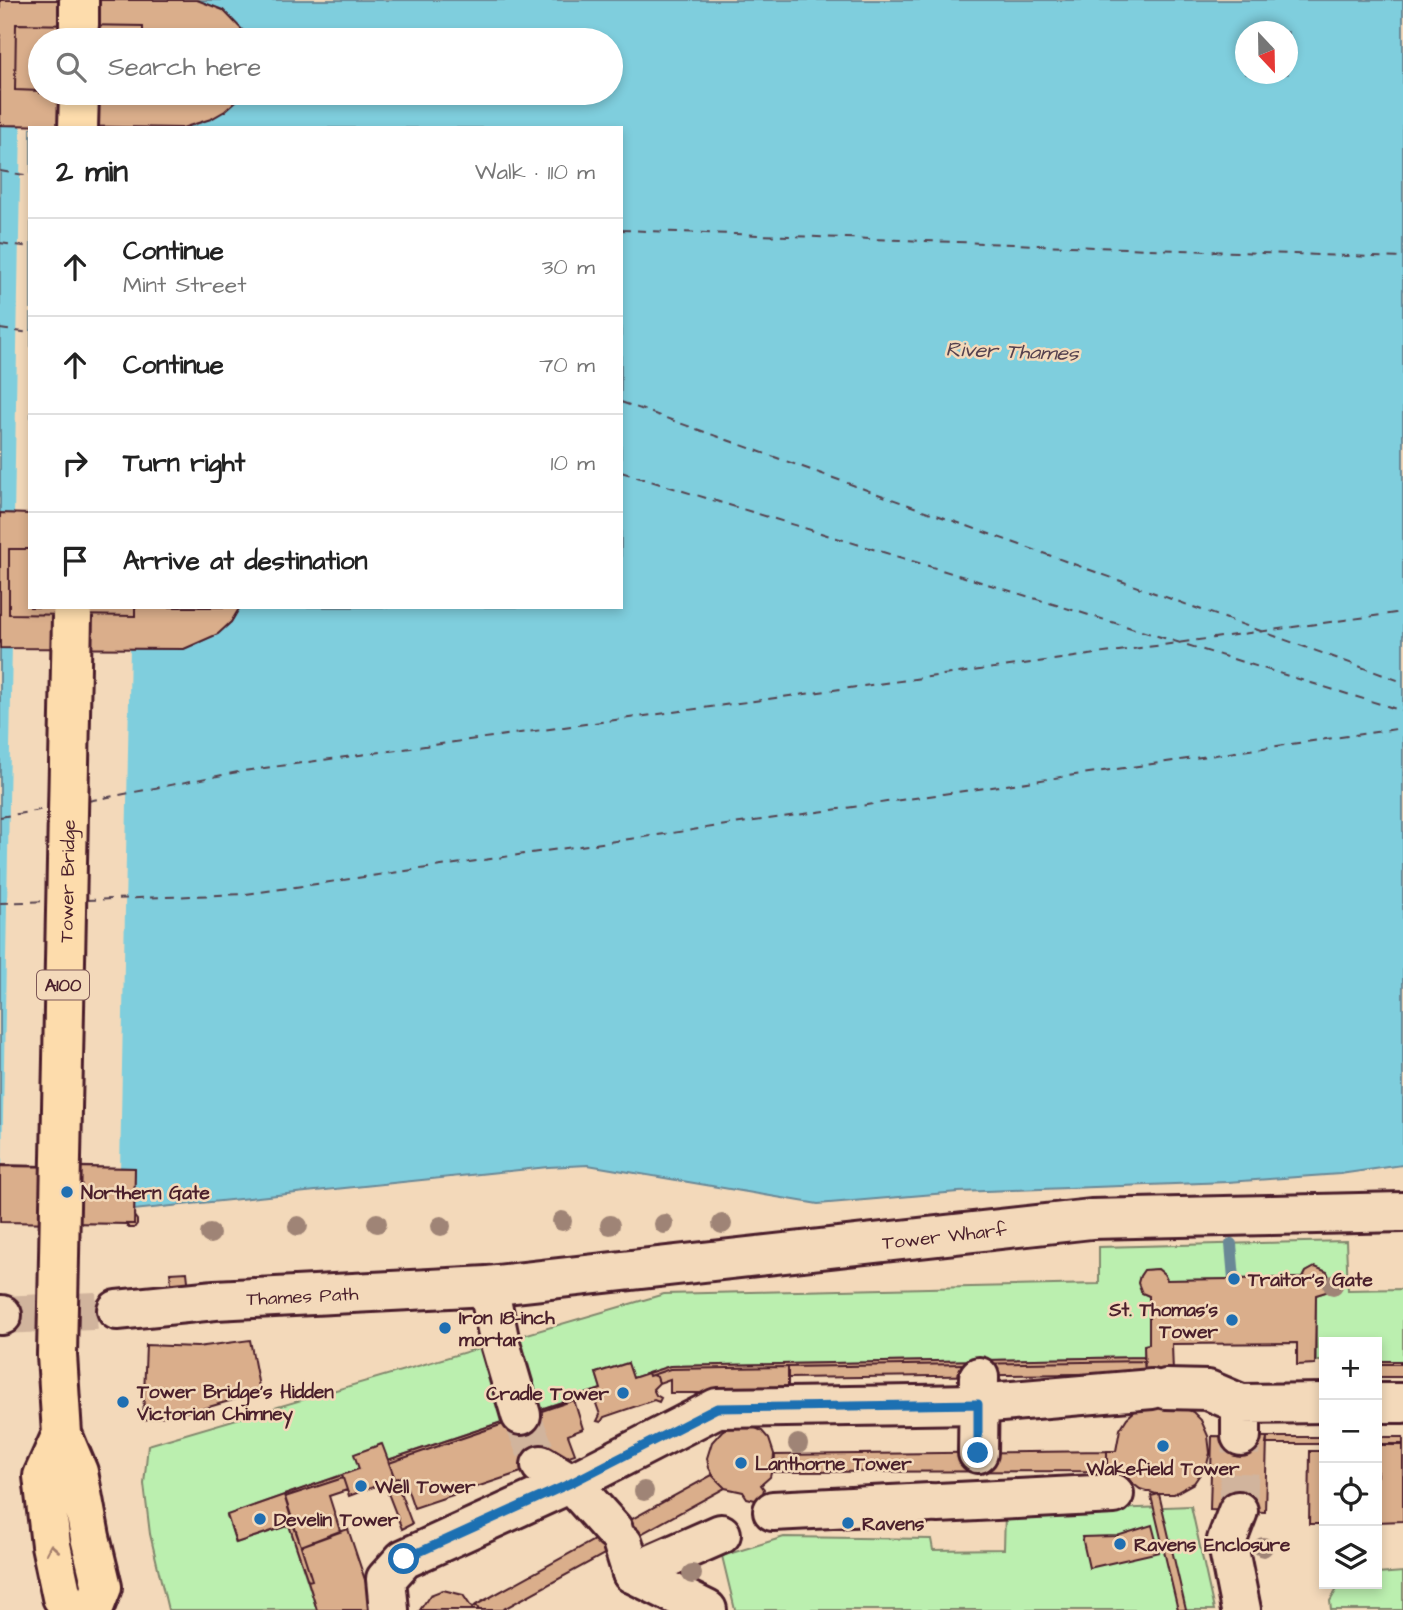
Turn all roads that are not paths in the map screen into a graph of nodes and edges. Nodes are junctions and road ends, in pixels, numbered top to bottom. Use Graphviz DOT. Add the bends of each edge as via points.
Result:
graph roads {
  1 [pos="79,105"];
  2 [pos="78,126"];
  3 [pos="72,616"];
  4 [pos="1403,1212"];
  5 [pos="488,1286"];
  6 [pos="117,1310"];
  7 [pos="978,1390"];
  8 [pos="1382,1403"];
  9 [pos="1403,1403"];
  10 [pos="1319,1404"];
  11 [pos="521,1415"];
  12 [pos="62,1434"];
  13 [pos="556,1474"];
  14 [pos="978,1475"];
  15 [pos="1114,1494"];
  16 [pos="773,1511"];
  17 [pos="1238,1511"];
  18 [pos="721,1534"];
  19 [pos="623,1549"];
  20 [pos="76,1610"];
  21 [pos="93,1610"];
  22 [pos="389,1610"];
  23 [pos="707,1610"];
  24 [pos="1241,1610"];
  1 -- 2 [label="highway"];
  3 -- 12 [label="highway, Tower Bridge / A100, bridge" via="57,1355"];
  4 -- 5 [label="street, Tower Wharf" via="1091,1219"];
  5 -- 6 [label="street, Thames Path" via="215,1300"];
  5 -- 11 [label="street"];
  7 -- 10 [label="street" via="1208,1390 1241,1420"];
  7 -- 13 [label="street" via="717,1408"];
  7 -- 14 [label="street"];
  8 -- 9 [label="street"];
  20 -- 12 [label="highway, A100, one-way" via="62,1597 43,1476"];
  12 -- 21 [label="highway, A100" via="78,1472 102,1587"];
  13 -- 19 [label="street"];
  13 -- 22 [label="street" via="404,1559 386,1579"];
  14 -- 15 [label="street"];
  14 -- 16 [label="street" via="934,1503"];
  17 -- 24 [label="street" via="1227,1540"];
  18 -- 19 [label="street"];
  19 -- 23 [label="street"];
}
